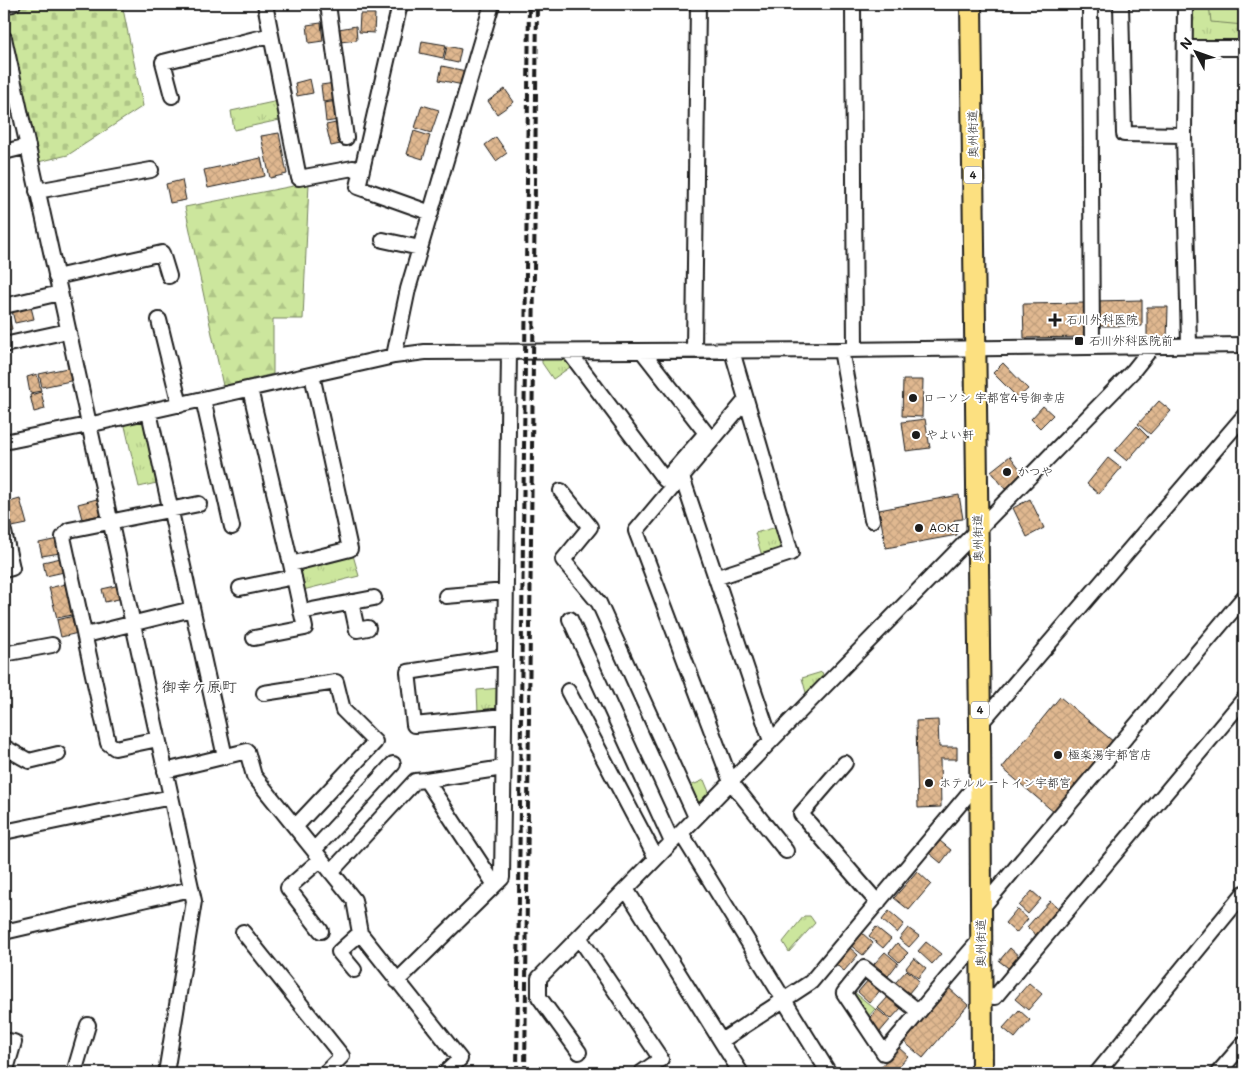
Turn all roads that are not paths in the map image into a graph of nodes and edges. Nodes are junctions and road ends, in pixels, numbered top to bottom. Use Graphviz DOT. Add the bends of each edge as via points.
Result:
graph roads {
  1 [pos="13,4"];
  2 [pos="265,4"];
  3 [pos="328,4"];
  4 [pos="400,4"];
  5 [pos="492,4"];
  6 [pos="698,4"];
  7 [pos="853,4"];
  8 [pos="971,4"];
  9 [pos="1090,4"];
  10 [pos="1121,4"];
  11 [pos="1185,4"];
  12 [pos="4,6"];
  13 [pos="271,35"];
  14 [pos="4,38"];
  15 [pos="1185,48"];
  16 [pos="1244,48"];
  17 [pos="9,91"];
  18 [pos="172,96"];
  19 [pos="1184,135"];
  20 [pos="346,138"];
  21 [pos="28,146"];
  22 [pos="4,152"];
  23 [pos="151,170"];
  24 [pos="361,174"];
  25 [pos="37,191"];
  26 [pos="431,213"];
  27 [pos="383,240"];
  28 [pos="420,248"];
  29 [pos="169,276"];
  30 [pos="56,277"];
  31 [pos="60,293"];
  32 [pos="4,306"];
  33 [pos="159,320"];
  34 [pos="68,331"];
  35 [pos="4,345"];
  36 [pos="1189,345"];
  37 [pos="1244,345"];
  38 [pos="1092,346"];
  39 [pos="1152,346"];
  40 [pos="975,347"];
  41 [pos="848,350"];
  42 [pos="642,351"];
  43 [pos="694,351"];
  44 [pos="732,351"];
  45 [pos="509,352"];
  46 [pos="569,352"];
  47 [pos="394,356"];
  48 [pos="312,375"];
  49 [pos="250,389"];
  50 [pos="203,399"];
  51 [pos="745,401"];
  52 [pos="180,405"];
  53 [pos="149,412"];
  54 [pos="1244,416"];
  55 [pos="88,425"];
  56 [pos="4,442"];
  57 [pos="682,477"];
  58 [pos="561,491"];
  59 [pos="199,504"];
  60 [pos="170,510"];
  61 [pos="872,520"];
  62 [pos="110,522"];
  63 [pos="232,527"];
  64 [pos="978,530"];
  65 [pos="4,532"];
  66 [pos="4,570"];
  67 [pos="293,571"];
  68 [pos="718,578"];
  69 [pos="240,588"];
  70 [pos="506,591"];
  71 [pos="446,596"];
  72 [pos="1244,597"];
  73 [pos="374,598"];
  74 [pos="351,602"];
  75 [pos="192,609"];
  76 [pos="302,612"];
  77 [pos="570,619"];
  78 [pos="132,622"];
  79 [pos="368,628"];
  80 [pos="86,635"];
  81 [pos="254,638"];
  82 [pos="52,644"];
  83 [pos="4,654"];
  84 [pos="505,657"];
  85 [pos="568,690"];
  86 [pos="264,693"];
  87 [pos="1244,699"];
  88 [pos="504,716"];
  89 [pos="980,724"];
  90 [pos="158,739"];
  91 [pos="771,741"];
  92 [pos="4,747"];
  93 [pos="58,754"];
  94 [pos="225,757"];
  95 [pos="845,763"];
  96 [pos="393,764"];
  97 [pos="503,768"];
  98 [pos="165,770"];
  99 [pos="426,780"];
  100 [pos="980,780"];
  101 [pos="731,782"];
  102 [pos="171,797"];
  103 [pos="696,817"];
  104 [pos="295,827"];
  105 [pos="4,832"];
  106 [pos="676,838"];
  107 [pos="786,852"];
  108 [pos="317,854"];
  109 [pos="656,858"];
  110 [pos="331,872"];
  111 [pos="495,885"];
  112 [pos="626,888"];
  113 [pos="192,889"];
  114 [pos="1244,893"];
  115 [pos="878,903"];
  116 [pos="981,909"];
  117 [pos="321,931"];
  118 [pos="4,932"];
  119 [pos="243,932"];
  120 [pos="360,933"];
  121 [pos="579,937"];
  122 [pos="981,938"];
  123 [pos="354,970"];
  124 [pos="397,980"];
  125 [pos="981,995"];
  126 [pos="785,1001"];
  127 [pos="919,1012"];
  128 [pos="88,1025"];
  129 [pos="4,1040"];
  130 [pos="721,1041"];
  131 [pos="1244,1043"];
  132 [pos="579,1052"];
  133 [pos="5,1073"];
  134 [pos="74,1073"];
  135 [pos="166,1073"];
  136 [pos="325,1073"];
  137 [pos="445,1073"];
  138 [pos="642,1073"];
  139 [pos="741,1073"];
  140 [pos="829,1073"];
  141 [pos="982,1073"];
  142 [pos="1097,1073"];
  143 [pos="1218,1073"];
  1 -- 12 [label="street"];
  2 -- 13 [label="street"];
  3 -- 20 [label="street"];
  4 -- 24 [label="street"];
  5 -- 26 [label="street"];
  6 -- 43 [label="street"];
  7 -- 41 [label="street"];
  8 -- 40 [label="highway, 奥州街道 / 4"];
  9 -- 38 [label="street"];
  10 -- 19 [label="street" via="1124,134"];
  11 -- 15 [label="street"];
  13 -- 18 [label="street" via="163,62"];
  13 -- 24 [label="street" via="300,178 353,168"];
  14 -- 17 [label="street"];
  15 -- 16 [label="street"];
  15 -- 19 [label="street"];
  17 -- 21 [label="street"];
  19 -- 36 [label="street"];
  21 -- 22 [label="street"];
  21 -- 25 [label="street"];
  23 -- 25 [label="street"];
  24 -- 26 [label="street" via="358,187"];
  25 -- 30 [label="street"];
  26 -- 28 [label="street"];
  27 -- 28 [label="street"];
  28 -- 47 [label="street"];
  29 -- 30 [label="street" via="162,254"];
  30 -- 31 [label="street"];
  31 -- 32 [label="street"];
  31 -- 34 [label="street"];
  33 -- 52 [label="street"];
  34 -- 35 [label="street"];
  34 -- 55 [label="street"];
  36 -- 37 [label="street"];
  36 -- 39 [label="street"];
  38 -- 39 [label="street"];
  38 -- 40 [label="street"];
  39 -- 64 [label="street" via="1133,372"];
  40 -- 41 [label="street"];
  40 -- 64 [label="highway, 奥州街道 / 4"];
  41 -- 44 [label="street"];
  41 -- 61 [label="street"];
  42 -- 43 [label="street"];
  42 -- 46 [label="street"];
  42 -- 46 [label="street" via="706,433 665,480"];
  43 -- 44 [label="street"];
  44 -- 51 [label="street"];
  45 -- 46 [label="street"];
  45 -- 47 [label="street" via="425,352"];
  45 -- 70 [label="street"];
  47 -- 48 [label="street"];
  48 -- 49 [label="street"];
  48 -- 67 [label="street" via="350,549"];
  49 -- 50 [label="street"];
  49 -- 67 [label="street"];
  50 -- 52 [label="street"];
  50 -- 63 [label="street"];
  51 -- 57 [label="street"];
  51 -- 68 [label="street" via="791,552"];
  52 -- 53 [label="street"];
  53 -- 55 [label="street"];
  53 -- 60 [label="street"];
  54 -- 89 [label="street"];
  55 -- 56 [label="street"];
  55 -- 62 [label="street"];
  57 -- 68 [label="street"];
  57 -- 101 [label="street" via="636,531"];
  58 -- 103 [label="street" via="590,527 564,560 599,604"];
  59 -- 60 [label="street"];
  60 -- 62 [label="street"];
  60 -- 75 [label="street"];
  62 -- 78 [label="street"];
  62 -- 80 [label="street" via="69,530 63,537"];
  64 -- 89 [label="highway, 奥州街道 / 4"];
  64 -- 91 [label="street"];
  65 -- 66 [label="street" via="12,568"];
  67 -- 69 [label="street"];
  67 -- 76 [label="street"];
  68 -- 91 [label="street"];
  70 -- 71 [label="street"];
  70 -- 84 [label="street"];
  72 -- 116 [label="street"];
  73 -- 74 [label="street"];
  74 -- 76 [label="street"];
  74 -- 79 [label="street" via="357,630"];
  75 -- 78 [label="street"];
  75 -- 94 [label="street"];
  76 -- 81 [label="street" via="305,628"];
  77 -- 106 [label="street"];
  78 -- 80 [label="street"];
  78 -- 90 [label="street"];
  80 -- 90 [label="street" via="108,743 115,748"];
  82 -- 83 [label="street"];
  84 -- 88 [label="street"];
  84 -- 88 [label="street" via="408,672 414,725"];
  85 -- 109 [label="street"];
  86 -- 104 [label="street" via="336,682 343,710 375,742"];
  87 -- 125 [label="street" via="995,997"];
  88 -- 97 [label="street"];
  89 -- 100 [label="highway, 奥州街道 / 4"];
  90 -- 98 [label="street"];
  91 -- 101 [label="street"];
  92 -- 93 [label="street" via="29,761"];
  94 -- 98 [label="street"];
  94 -- 104 [label="street" via="247,752 254,776"];
  95 -- 115 [label="street" via="801,814"];
  96 -- 108 [label="street"];
  97 -- 99 [label="street"];
  97 -- 111 [label="street" via="502,878"];
  98 -- 102 [label="street"];
  99 -- 110 [label="street" via="414,781"];
  99 -- 111 [label="street"];
  100 -- 115 [label="street"];
  100 -- 116 [label="highway, 奥州街道 / 4"];
  101 -- 103 [label="street"];
  101 -- 107 [label="street"];
  102 -- 105 [label="street"];
  102 -- 113 [label="street"];
  103 -- 106 [label="street"];
  104 -- 108 [label="street"];
  106 -- 109 [label="street"];
  106 -- 126 [label="street"];
  108 -- 110 [label="street"];
  108 -- 117 [label="street" via="288,888"];
  109 -- 112 [label="street"];
  110 -- 120 [label="street" via="354,900"];
  111 -- 124 [label="street"];
  112 -- 121 [label="street"];
  112 -- 130 [label="street"];
  113 -- 118 [label="street"];
  113 -- 135 [label="street" via="194,901"];
  114 -- 142 [label="street"];
  115 -- 126 [label="street" via="811,982"];
  116 -- 122 [label="highway, 奥州街道 / 4"];
  119 -- 136 [label="street" via="342,1056"];
  120 -- 123 [label="street" via="339,952"];
  120 -- 124 [label="street"];
  121 -- 132 [label="street" via="540,978 539,997"];
  121 -- 138 [label="street" via="661,1059"];
  122 -- 125 [label="highway, 奥州街道 / 4"];
  122 -- 127 [label="street"];
  124 -- 137 [label="street" via="460,1059"];
  125 -- 141 [label="highway, 奥州街道 / 4"];
  126 -- 130 [label="street"];
  126 -- 140 [label="street"];
  127 -- 127 [label="street" via="884,1053 844,993 864,968"];
  128 -- 134 [label="street"];
  129 -- 133 [label="street" via="14,1042"];
  130 -- 139 [label="street"];
  131 -- 143 [label="street"];
}
